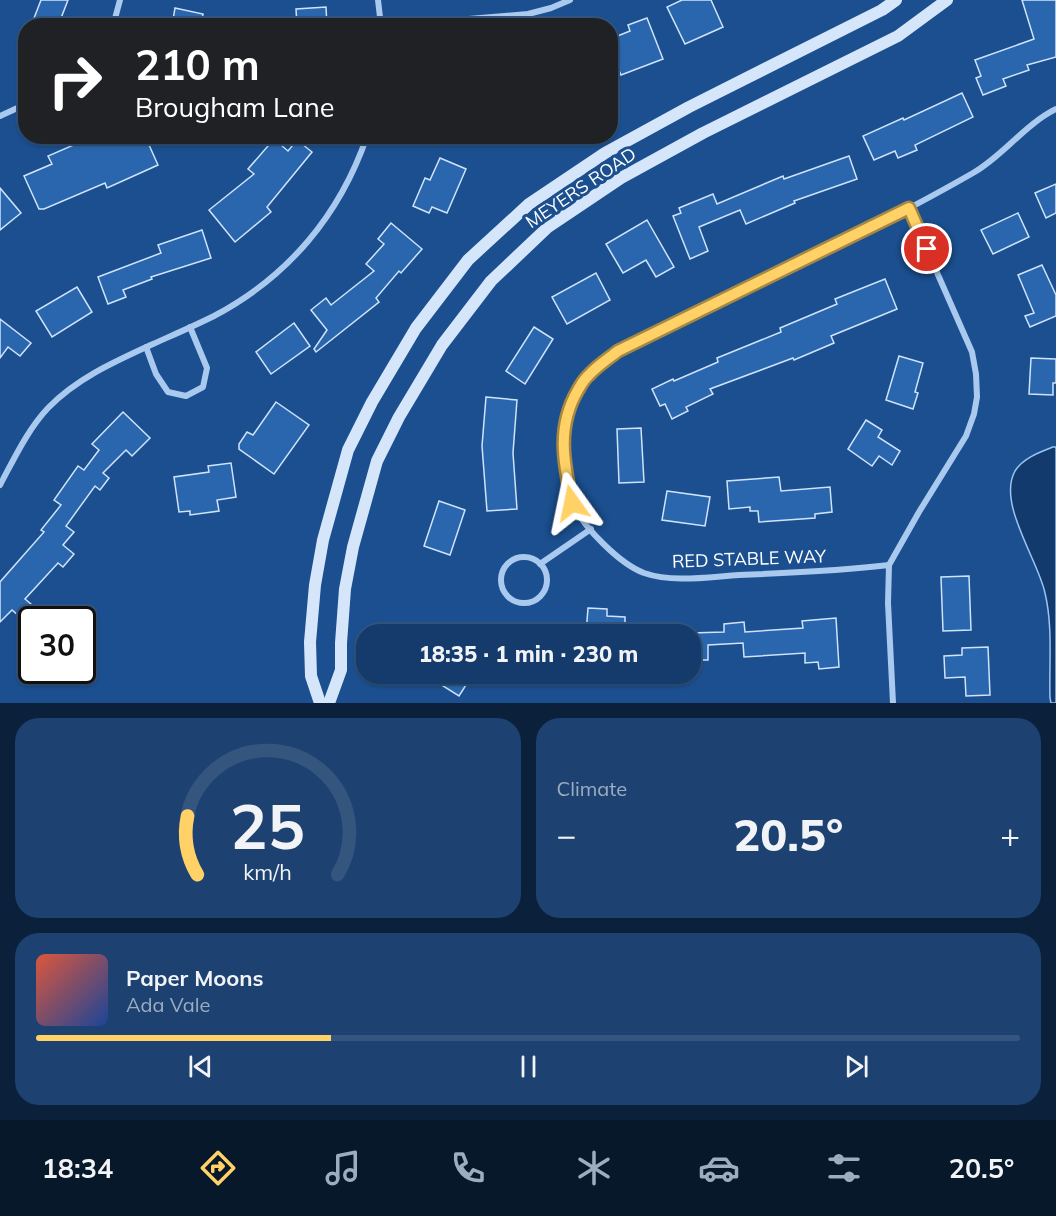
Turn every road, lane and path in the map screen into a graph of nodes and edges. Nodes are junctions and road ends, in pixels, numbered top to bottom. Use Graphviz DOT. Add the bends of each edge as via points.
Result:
graph roads {
  1 [pos="120,0"];
  2 [pos="378,0"];
  3 [pos="570,0"];
  4 [pos="896,0"];
  5 [pos="947,0"];
  6 [pos="115,18"];
  7 [pos="381,18"];
  8 [pos="480,18"];
  9 [pos="18,108"];
  10 [pos="1056,109"];
  11 [pos="0,116"];
  12 [pos="363,144"];
  13 [pos="909,208"];
  14 [pos="190,327"];
  15 [pos="146,347"];
  16 [pos="0,485"];
  17 [pos="591,529"];
  18 [pos="540,564"];
  19 [pos="889,565"];
  20 [pos="320,703"];
  21 [pos="329,703"];
  22 [pos="893,703"];
  1 -- 6 [label="street"];
  2 -- 7 [label="street"];
  3 -- 8 [label="street" via="528,14"];
  4 -- 20 [label="street, MEYERS ROAD" via="605,153 529,204 468,260 416,328 348,450 315,585 311,675"];
  5 -- 21 [label="street, MEYERS ROAD" via="898,36 621,178 548,228 491,281 442,345 377,461 353,547 345,589 341,670"];
  9 -- 11 [label="street"];
  10 -- 13 [label="street, RED STABLE WAY" via="987,164"];
  12 -- 14 [label="street" via="342,193 300,252 242,299"];
  13 -- 17 [label="street, RED STABLE WAY" via="618,351 587,376 572,401 562,443 572,503"];
  13 -- 19 [label="street" via="972,352 977,397 966,436"];
  14 -- 15 [label="street"];
  14 -- 15 [label="street" via="207,368 203,387 186,396 168,392"];
  15 -- 16 [label="street" via="92,374 48,408"];
  17 -- 18 [label="street"];
  17 -- 19 [label="street, RED STABLE WAY" via="623,562 641,572 672,578"];
  18 -- 18 [label="street" via="547,578 537,599 522,603 503,591 501,576 507,564 520,557"];
  19 -- 22 [label="street"];
}
